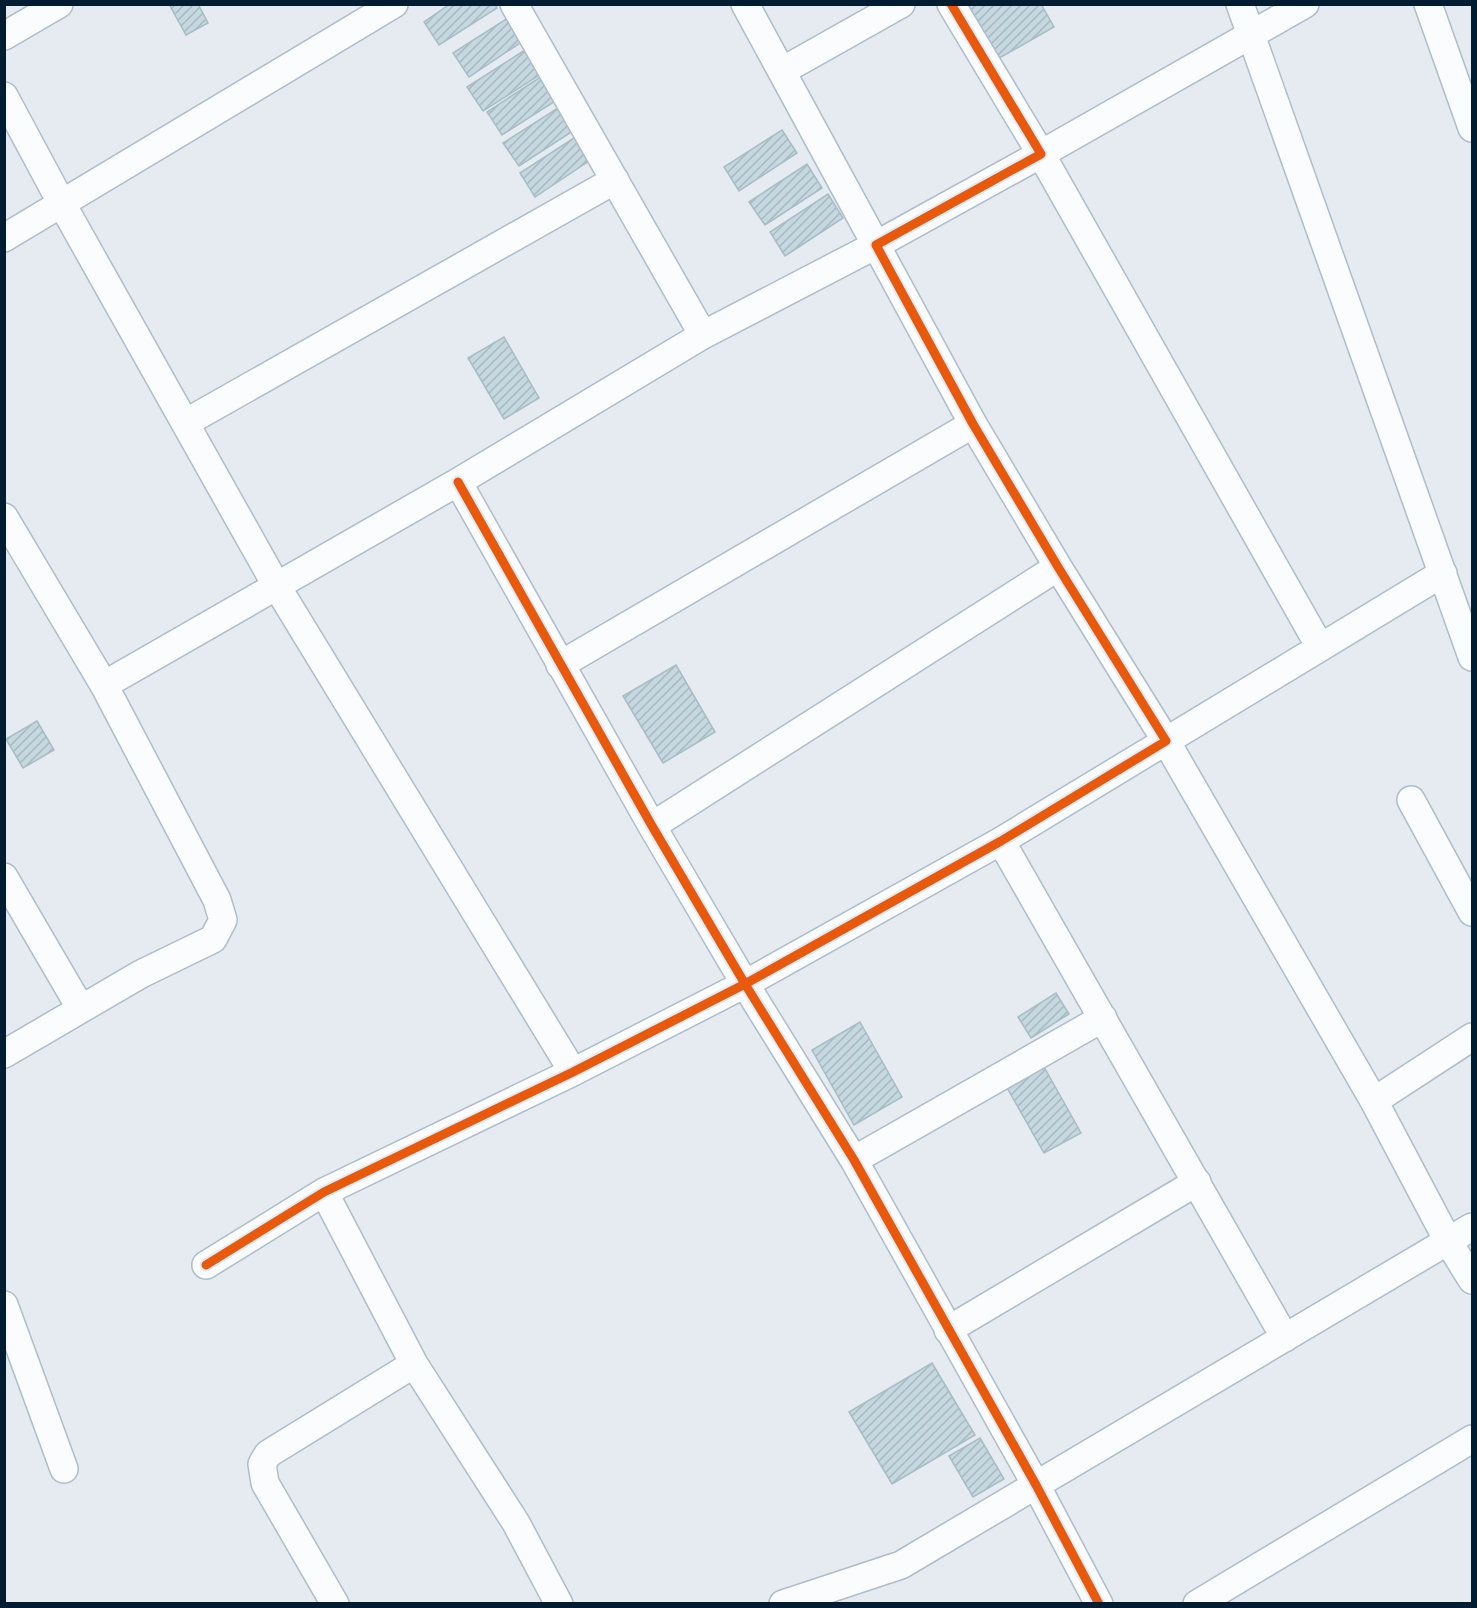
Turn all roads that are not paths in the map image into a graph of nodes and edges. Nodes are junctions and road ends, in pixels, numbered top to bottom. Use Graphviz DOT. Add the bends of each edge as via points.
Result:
graph roads {
  1 [pos="59,4"];
  2 [pos="394,4"];
  3 [pos="514,4"];
  4 [pos="745,4"];
  5 [pos="901,4"];
  6 [pos="951,4"];
  7 [pos="1240,4"];
  8 [pos="1305,4"];
  9 [pos="1428,4"];
  10 [pos="1250,35"];
  11 [pos="4,36"];
  12 [pos="783,71"];
  13 [pos="4,96"];
  14 [pos="1473,128"];
  15 [pos="1041,154"];
  16 [pos="615,180"];
  17 [pos="62,204"];
  18 [pos="4,238"];
  19 [pos="876,245"];
  20 [pos="703,335"];
  21 [pos="185,423"];
  22 [pos="973,424"];
  23 [pos="458,482"];
  24 [pos="4,517"];
  25 [pos="1058,567"];
  26 [pos="1443,573"];
  27 [pos="276,585"];
  28 [pos="1320,646"];
  29 [pos="1473,657"];
  30 [pos="560,665"];
  31 [pos="104,686"];
  32 [pos="1166,741"];
  33 [pos="1411,800"];
  34 [pos="652,826"];
  35 [pos="1001,841"];
  36 [pos="4,877"];
  37 [pos="1473,912"];
  38 [pos="745,984"];
  39 [pos="81,1009"];
  40 [pos="1103,1018"];
  41 [pos="1473,1037"];
  42 [pos="4,1054"];
  43 [pos="573,1072"];
  44 [pos="1374,1101"];
  45 [pos="854,1160"];
  46 [pos="1197,1182"];
  47 [pos="324,1192"];
  48 [pos="1473,1227"];
  49 [pos="1448,1241"];
  50 [pos="206,1265"];
  51 [pos="1473,1280"];
  52 [pos="4,1305"];
  53 [pos="948,1330"];
  54 [pos="1285,1338"];
  55 [pos="414,1364"];
  56 [pos="1473,1439"];
  57 [pos="64,1469"];
  58 [pos="1036,1485"];
  59 [pos="335,1604"];
  60 [pos="560,1604"];
  61 [pos="783,1604"];
  62 [pos="1099,1604"];
  63 [pos="1197,1604"];
  1 -- 11 [label="street"];
  2 -- 17 [label="street"];
  3 -- 16 [label="street"];
  4 -- 12 [label="street"];
  5 -- 12 [label="street"];
  6 -- 15 [label="street"];
  7 -- 10 [label="street"];
  8 -- 10 [label="street"];
  9 -- 14 [label="street"];
  10 -- 15 [label="street"];
  10 -- 26 [label="street"];
  12 -- 19 [label="street"];
  13 -- 17 [label="street"];
  15 -- 19 [label="street"];
  15 -- 28 [label="street"];
  16 -- 20 [label="street"];
  16 -- 21 [label="street"];
  17 -- 18 [label="street"];
  17 -- 21 [label="street"];
  19 -- 20 [label="street"];
  19 -- 22 [label="street"];
  20 -- 23 [label="street"];
  21 -- 27 [label="street"];
  22 -- 25 [label="street"];
  22 -- 30 [label="street"];
  23 -- 27 [label="street"];
  23 -- 30 [label="street"];
  24 -- 31 [label="street"];
  25 -- 32 [label="street"];
  25 -- 34 [label="street"];
  26 -- 28 [label="street"];
  26 -- 29 [label="street"];
  27 -- 31 [label="street"];
  27 -- 43 [label="street"];
  28 -- 32 [label="street"];
  30 -- 34 [label="street"];
  31 -- 39 [label="street" via="217,900 223,920 213,939"];
  32 -- 35 [label="street"];
  32 -- 44 [label="street"];
  33 -- 37 [label="street"];
  34 -- 38 [label="street"];
  35 -- 38 [label="street"];
  35 -- 40 [label="street"];
  36 -- 39 [label="street"];
  38 -- 43 [label="street"];
  38 -- 45 [label="street"];
  39 -- 42 [label="street"];
  40 -- 45 [label="street"];
  40 -- 46 [label="street"];
  41 -- 44 [label="street"];
  43 -- 47 [label="street"];
  44 -- 49 [label="street"];
  45 -- 53 [label="street"];
  46 -- 53 [label="street"];
  46 -- 54 [label="street"];
  47 -- 50 [label="street"];
  47 -- 55 [label="street"];
  48 -- 49 [label="street"];
  49 -- 51 [label="street"];
  49 -- 54 [label="street"];
  52 -- 57 [label="street"];
  53 -- 58 [label="street"];
  54 -- 58 [label="street"];
  55 -- 59 [label="street" via="268,1454 262,1464 265,1483"];
  55 -- 60 [label="street" via="516,1523"];
  56 -- 63 [label="street"];
  58 -- 61 [label="street" via="901,1565"];
  58 -- 62 [label="street"];
}
